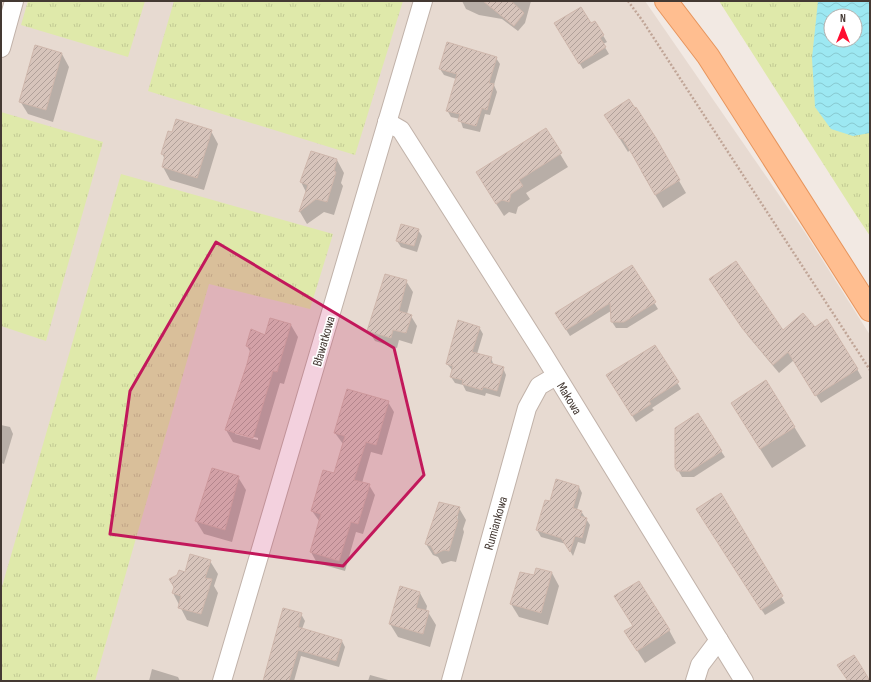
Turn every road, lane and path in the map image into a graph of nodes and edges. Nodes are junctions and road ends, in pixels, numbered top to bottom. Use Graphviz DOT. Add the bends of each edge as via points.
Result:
graph roads {
  1 [pos="14,1"];
  2 [pos="423,1"];
  3 [pos="628,1"];
  4 [pos="666,1"];
  5 [pos="1,48"];
  6 [pos="387,122"];
  7 [pos="870,310"];
  8 [pos="870,370"];
  9 [pos="556,376"];
  10 [pos="719,640"];
  11 [pos="222,681"];
  12 [pos="452,681"];
  13 [pos="695,681"];
  14 [pos="744,681"];
  1 -- 5 [label="street"];
  2 -- 6 [label="street, Bławatkowa"];
  3 -- 8 [label="path"];
  4 -- 7 [label="main road" via="708,56"];
  6 -- 9 [label="street, Makowa" via="401,130"];
  6 -- 11 [label="street, Bławatkowa"];
  9 -- 10 [label="street, Makowa"];
  9 -- 12 [label="street, Rumiankowa" via="539,386 527,408"];
  10 -- 13 [label="street" via="700,665"];
  10 -- 14 [label="street, Makowa"];
}
